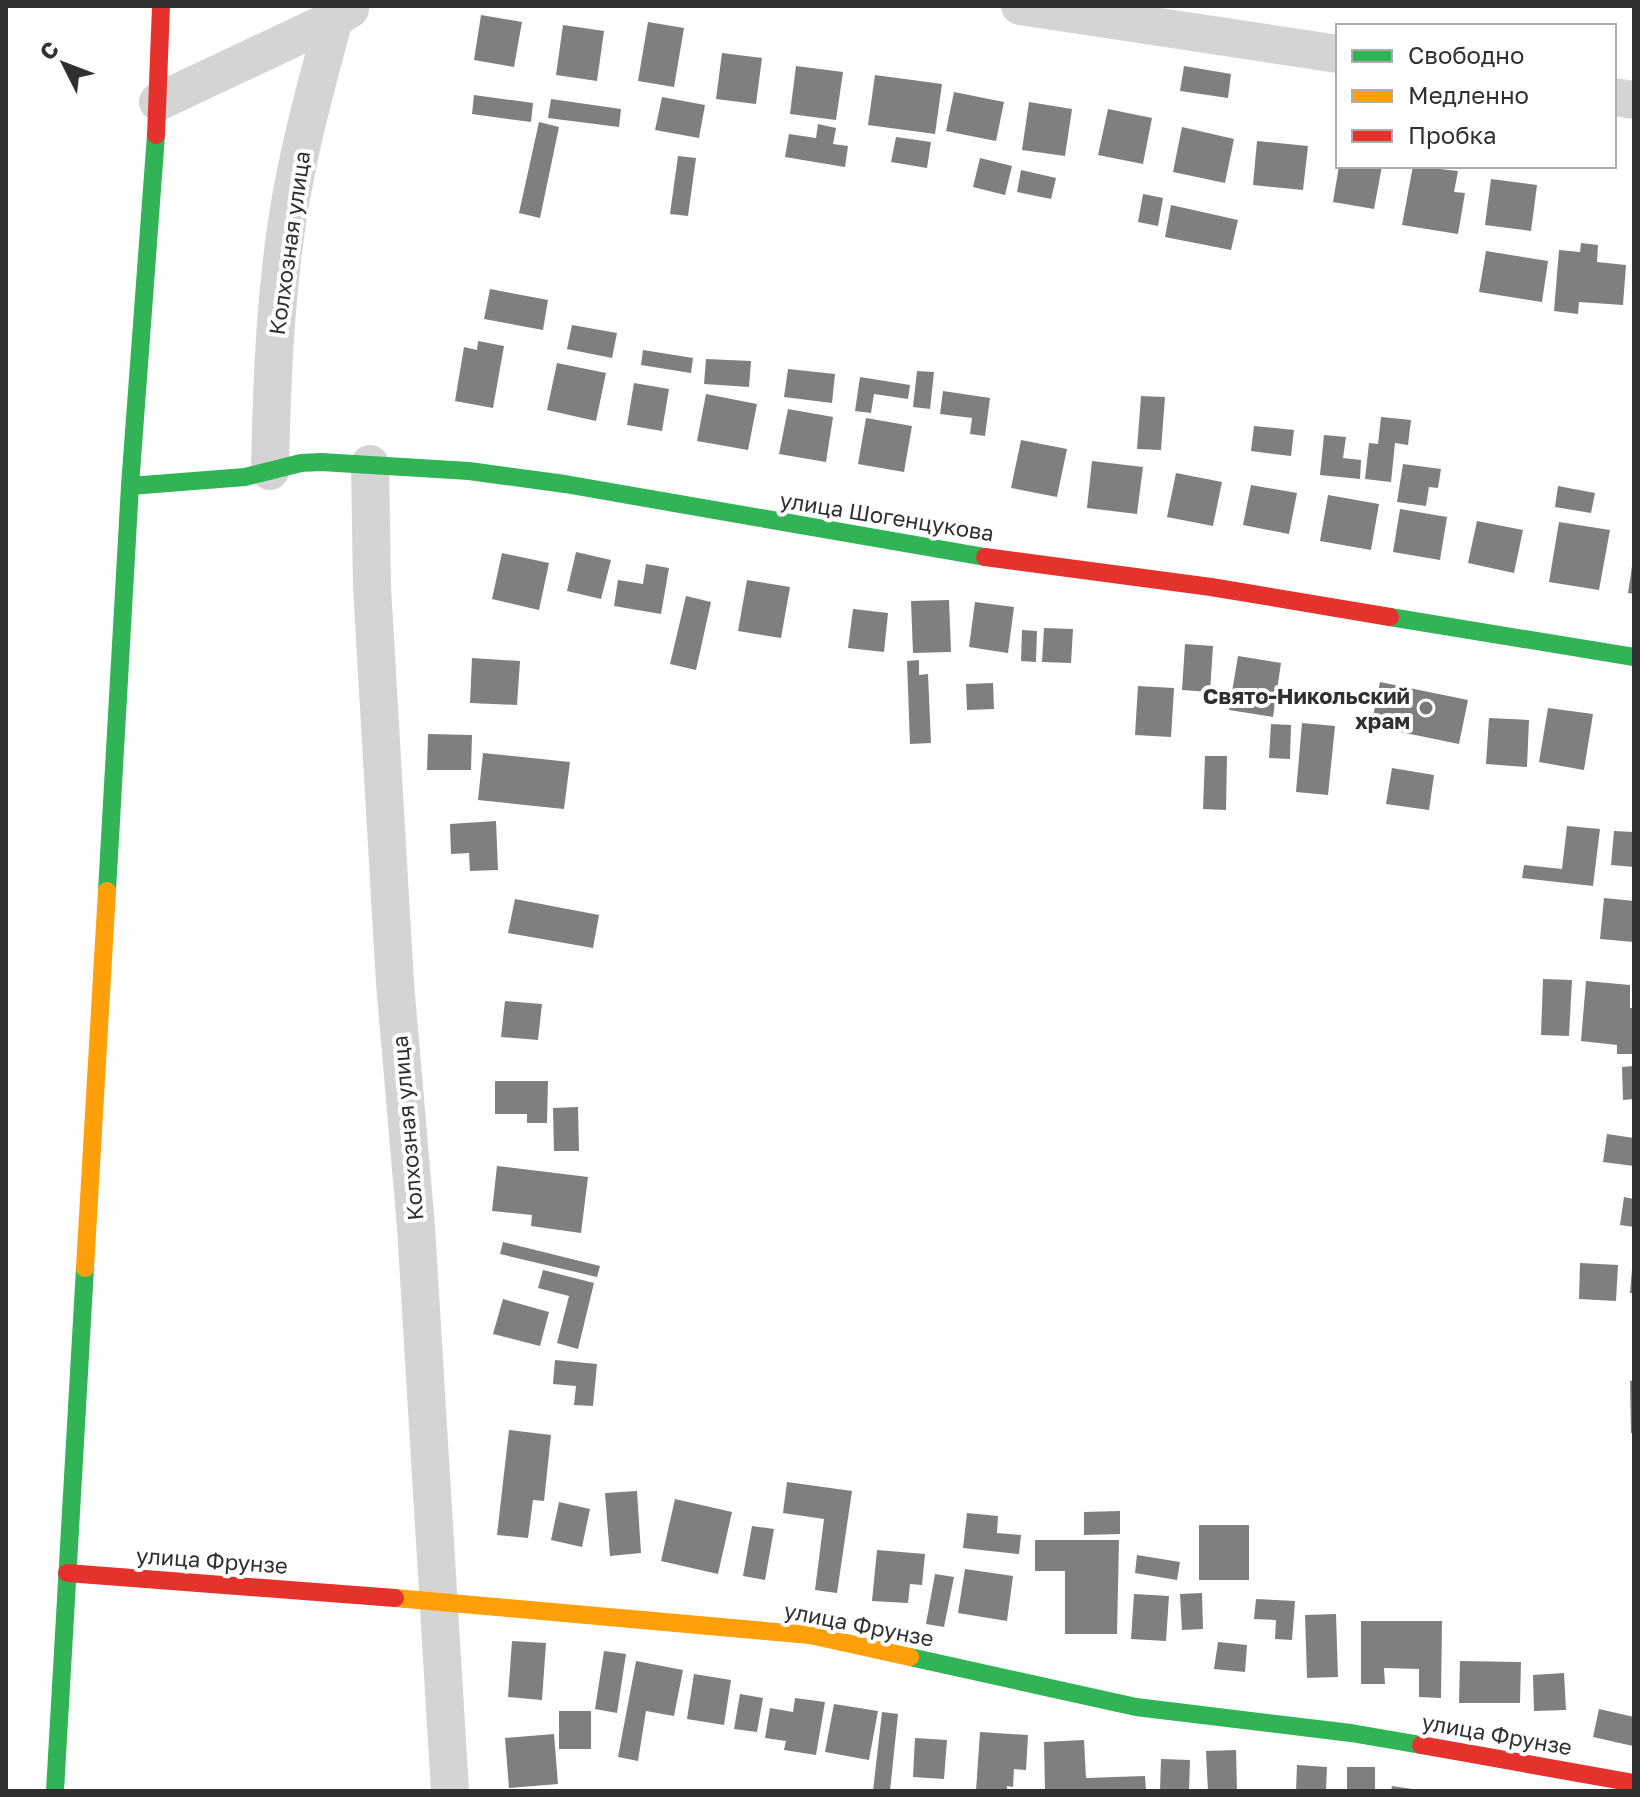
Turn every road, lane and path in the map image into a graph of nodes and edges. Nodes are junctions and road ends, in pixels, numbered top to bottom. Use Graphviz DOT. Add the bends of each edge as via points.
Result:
graph roads {
  1 [pos="161,6"];
  2 [pos="1020,6"];
  3 [pos="344,12"];
  4 [pos="1336,54"];
  5 [pos="158,102"];
  6 [pos="370,464"];
  7 [pos="270,471"];
  8 [pos="130,486"];
  9 [pos="1634,657"];
  10 [pos="67,1573"];
  11 [pos="440,1601"];
  12 [pos="1634,1783"];
  13 [pos="55,1791"];
  14 [pos="450,1791"];
  1 -- 5 [label="street"];
  2 -- 4 [label="street"];
  3 -- 5 [label="street"];
  3 -- 7 [label="street, Колхозная улица" via="296,169 278,300"];
  5 -- 8 [label="street"];
  6 -- 7 [label="street, улица Шогенцукова" via="321,462"];
  6 -- 9 [label="street, улица Шогенцукова" via="565,484 944,551 1211,587"];
  6 -- 11 [label="street, Колхозная улица" via="395,983"];
  7 -- 8 [label="street, улица Шогенцукова"];
  8 -- 10 [label="street"];
  10 -- 11 [label="street, улица Фрунзе"];
  10 -- 13 [label="street"];
  11 -- 12 [label="street, улица Фрунзе" via="810,1635 1136,1707 1351,1733"];
  11 -- 14 [label="street, Колхозная улица"];
}
